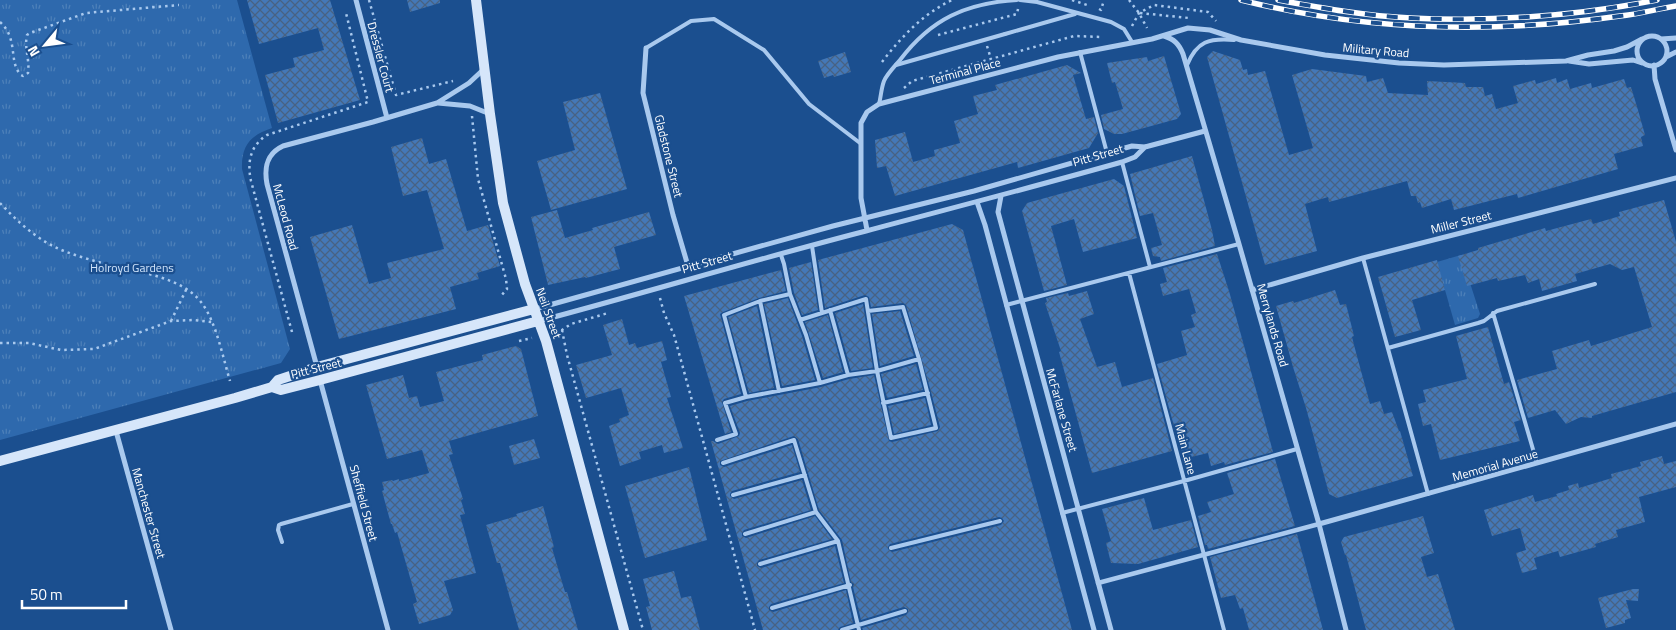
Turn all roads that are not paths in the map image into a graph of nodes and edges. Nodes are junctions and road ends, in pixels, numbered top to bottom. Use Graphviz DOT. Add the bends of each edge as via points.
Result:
graph roads {
  1 [pos="356,0"];
  2 [pos="476,0"];
  3 [pos="1018,0"];
  4 [pos="1077,13"];
  5 [pos="1188,28"];
  6 [pos="1163,36"];
  7 [pos="1676,38"];
  8 [pos="1642,39"];
  9 [pos="1661,39"];
  10 [pos="1241,40"];
  11 [pos="1132,42"];
  12 [pos="646,48"];
  13 [pos="1080,52"];
  14 [pos="1676,52"];
  15 [pos="1666,57"];
  16 [pos="1566,60"];
  17 [pos="1643,63"];
  18 [pos="896,65"];
  19 [pos="1187,65"];
  20 [pos="1654,65"];
  21 [pos="485,68"];
  22 [pos="437,103"];
  23 [pos="880,104"];
  24 [pos="490,114"];
  25 [pos="387,118"];
  26 [pos="1205,130"];
  27 [pos="860,142"];
  28 [pos="1145,147"];
  29 [pos="1676,150"];
  30 [pos="1107,152"];
  31 [pos="1122,162"];
  32 [pos="1676,178"];
  33 [pos="1001,196"];
  34 [pos="977,202"];
  35 [pos="864,218"];
  36 [pos="867,230"];
  37 [pos="1240,244"];
  38 [pos="812,246"];
  39 [pos="780,255"];
  40 [pos="1363,258"];
  41 [pos="688,266"];
  42 [pos="1150,267"];
  43 [pos="1129,273"];
  44 [pos="1595,284"];
  45 [pos="1252,290"];
  46 [pos="790,294"];
  47 [pos="760,301"];
  48 [pos="1021,301"];
  49 [pos="1006,305"];
  50 [pos="534,309"];
  51 [pos="830,310"];
  52 [pos="868,311"];
  53 [pos="822,313"];
  54 [pos="1493,313"];
  55 [pos="800,320"];
  56 [pos="538,321"];
  57 [pos="1388,348"];
  58 [pos="919,360"];
  59 [pos="317,367"];
  60 [pos="877,371"];
  61 [pos="848,376"];
  62 [pos="320,380"];
  63 [pos="820,383"];
  64 [pos="272,387"];
  65 [pos="779,391"];
  66 [pos="928,393"];
  67 [pos="746,397"];
  68 [pos="883,403"];
  69 [pos="1676,424"];
  70 [pos="115,430"];
  71 [pos="716,440"];
  72 [pos="1297,449"];
  73 [pos="0,461"];
  74 [pos="723,463"];
  75 [pos="1537,463"];
  76 [pos="805,474"];
  77 [pos="1184,481"];
  78 [pos="1428,494"];
  79 [pos="733,496"];
  80 [pos="353,504"];
  81 [pos="1078,509"];
  82 [pos="816,512"];
  83 [pos="1062,513"];
  84 [pos="1000,521"];
  85 [pos="1319,524"];
  86 [pos="745,534"];
  87 [pos="838,541"];
  88 [pos="282,542"];
  89 [pos="891,548"];
  90 [pos="1204,554"];
  91 [pos="760,564"];
  92 [pos="1098,582"];
  93 [pos="850,585"];
  94 [pos="772,608"];
  95 [pos="905,611"];
  96 [pos="859,628"];
  97 [pos="171,630"];
  98 [pos="388,630"];
  99 [pos="624,630"];
  100 [pos="842,630"];
  101 [pos="1094,630"];
  102 [pos="1111,630"];
  103 [pos="1224,630"];
  104 [pos="1346,630"];
  1 -- 25 [label="street, Dressler Court"];
  2 -- 21 [label="main road, Neil Street"];
  3 -- 4 [label="lane"];
  3 -- 18 [label="lane" via="983,4 947,16 910,46"];
  4 -- 11 [label="lane" via="1118,25"];
  4 -- 18 [label="lane, bridge"];
  5 -- 6 [label="street, Terminal Place"];
  5 -- 10 [label="street, Military Road" via="1210,30"];
  6 -- 11 [label="street, Terminal Place"];
  6 -- 19 [label="street, Merrylands Road" via="1179,44"];
  7 -- 9 [label="street"];
  8 -- 9 [label="street" via="1652,36"];
  8 -- 16 [label="street, Military Road" via="1614,51"];
  8 -- 17 [label="street" via="1637,52"];
  9 -- 15 [label="street" via="1666,47"];
  10 -- 16 [label="street, Military Road" via="1325,55 1444,66"];
  10 -- 19 [label="lane" via="1204,42 1192,54"];
  11 -- 13 [label="street, Terminal Place"];
  12 -- 27 [label="lane" via="691,22 714,19 764,50 809,104"];
  12 -- 41 [label="street, Gladstone Street" via="643,93"];
  13 -- 23 [label="street, Terminal Place"];
  13 -- 30 [label="lane"];
  14 -- 15 [label="street"];
  15 -- 20 [label="street"];
  16 -- 17 [label="street, Military Road" via="1588,64 1633,60"];
  17 -- 20 [label="street"];
  18 -- 23 [label="lane" via="884,80"];
  19 -- 26 [label="street, Merrylands Road"];
  20 -- 29 [label="street" via="1655,79"];
  21 -- 22 [label="street, McLeod Road" via="469,83"];
  21 -- 24 [label="main road, Neil Street"];
  22 -- 24 [label="street, McLeod Road" via="470,106"];
  22 -- 25 [label="street, McLeod Road"];
  23 -- 27 [label="street, Terminal Place" via="863,117"];
  24 -- 50 [label="main road, Neil Street" via="503,203"];
  25 -- 59 [label="street, McLeod Road" via="283,146 268,159 267,184"];
  26 -- 28 [label="street, Pitt Street"];
  26 -- 37 [label="street, Merrylands Road"];
  27 -- 35 [label="street, Terminal Place"];
  28 -- 30 [label="street, Pitt Street" via="1132,146"];
  28 -- 31 [label="street, Pitt Street" via="1135,157"];
  30 -- 35 [label="street, Pitt Street" via="974,192"];
  31 -- 33 [label="street, Pitt Street"];
  31 -- 42 [label="lane"];
  32 -- 40 [label="street, Miller Street"];
  33 -- 34 [label="street, Pitt Street"];
  33 -- 48 [label="street, McFarlane Street" via="998,212"];
  34 -- 36 [label="street, Pitt Street"];
  34 -- 49 [label="street, McFarlane Street"];
  35 -- 36 [label="street, Terminal Place"];
  35 -- 41 [label="street, Pitt Street"];
  36 -- 38 [label="street, Pitt Street"];
  37 -- 42 [label="lane"];
  37 -- 45 [label="street, Merrylands Road"];
  38 -- 39 [label="street, Pitt Street"];
  38 -- 53 [label="lane"];
  39 -- 46 [label="lane"];
  39 -- 56 [label="street, Pitt Street"];
  40 -- 45 [label="street, Miller Street"];
  40 -- 57 [label="lane"];
  41 -- 50 [label="street, Pitt Street"];
  42 -- 43 [label="lane"];
  43 -- 48 [label="lane"];
  43 -- 77 [label="lane, Main Lane"];
  44 -- 54 [label="lane"];
  45 -- 72 [label="street, Merrylands Road"];
  46 -- 47 [label="lane"];
  46 -- 55 [label="lane"];
  47 -- 65 [label="lane"];
  47 -- 67 [label="lane" via="724,315"];
  48 -- 49 [label="lane"];
  48 -- 81 [label="street, McFarlane Street"];
  49 -- 83 [label="street, McFarlane Street"];
  50 -- 56 [label="main road, Neil Street"];
  50 -- 59 [label="main road, Pitt Street"];
  51 -- 52 [label="lane" via="866,299"];
  51 -- 53 [label="lane"];
  51 -- 61 [label="lane"];
  52 -- 58 [label="lane" via="903,307"];
  52 -- 60 [label="lane"];
  53 -- 55 [label="lane"];
  54 -- 57 [label="lane" via="1484,321"];
  54 -- 75 [label="lane"];
  55 -- 63 [label="lane"];
  56 -- 62 [label="main road, Pitt Street"];
  56 -- 99 [label="main road, Neil Street"];
  57 -- 78 [label="lane"];
  58 -- 60 [label="lane"];
  58 -- 66 [label="lane"];
  59 -- 64 [label="main road, Pitt Street" via="278,380"];
  60 -- 61 [label="lane"];
  60 -- 68 [label="lane"];
  61 -- 63 [label="lane"];
  62 -- 64 [label="main road, Pitt Street" via="281,390"];
  62 -- 80 [label="street, Sheffield Street"];
  63 -- 65 [label="lane"];
  64 -- 70 [label="main road, Pitt Street"];
  65 -- 67 [label="lane"];
  66 -- 68 [label="lane"];
  66 -- 68 [label="lane" via="936,428 891,438"];
  67 -- 71 [label="lane" via="725,403 736,434"];
  69 -- 75 [label="street, Memorial Avenue"];
  70 -- 73 [label="main road, Pitt Street"];
  70 -- 97 [label="street, Manchester Street"];
  72 -- 77 [label="lane"];
  72 -- 85 [label="street, Merrylands Road"];
  74 -- 76 [label="lane" via="794,440"];
  75 -- 78 [label="street, Memorial Avenue"];
  76 -- 79 [label="lane"];
  76 -- 82 [label="lane"];
  77 -- 81 [label="lane"];
  77 -- 90 [label="lane, Main Lane"];
  78 -- 85 [label="street, Memorial Avenue"];
  80 -- 88 [label="lane" via="281,524 278,527"];
  80 -- 98 [label="street, Sheffield Street"];
  81 -- 83 [label="lane"];
  81 -- 92 [label="street, McFarlane Street"];
  82 -- 86 [label="lane"];
  82 -- 87 [label="lane"];
  83 -- 101 [label="street, McFarlane Street"];
  84 -- 89 [label="lane"];
  85 -- 90 [label="street"];
  85 -- 104 [label="street, Merrylands Road"];
  87 -- 91 [label="lane"];
  87 -- 93 [label="lane"];
  90 -- 92 [label="street"];
  90 -- 103 [label="lane, Main Lane"];
  92 -- 102 [label="street, McFarlane Street"];
  93 -- 94 [label="lane"];
  93 -- 96 [label="lane"];
  95 -- 96 [label="lane"];
  96 -- 100 [label="lane"];
}
